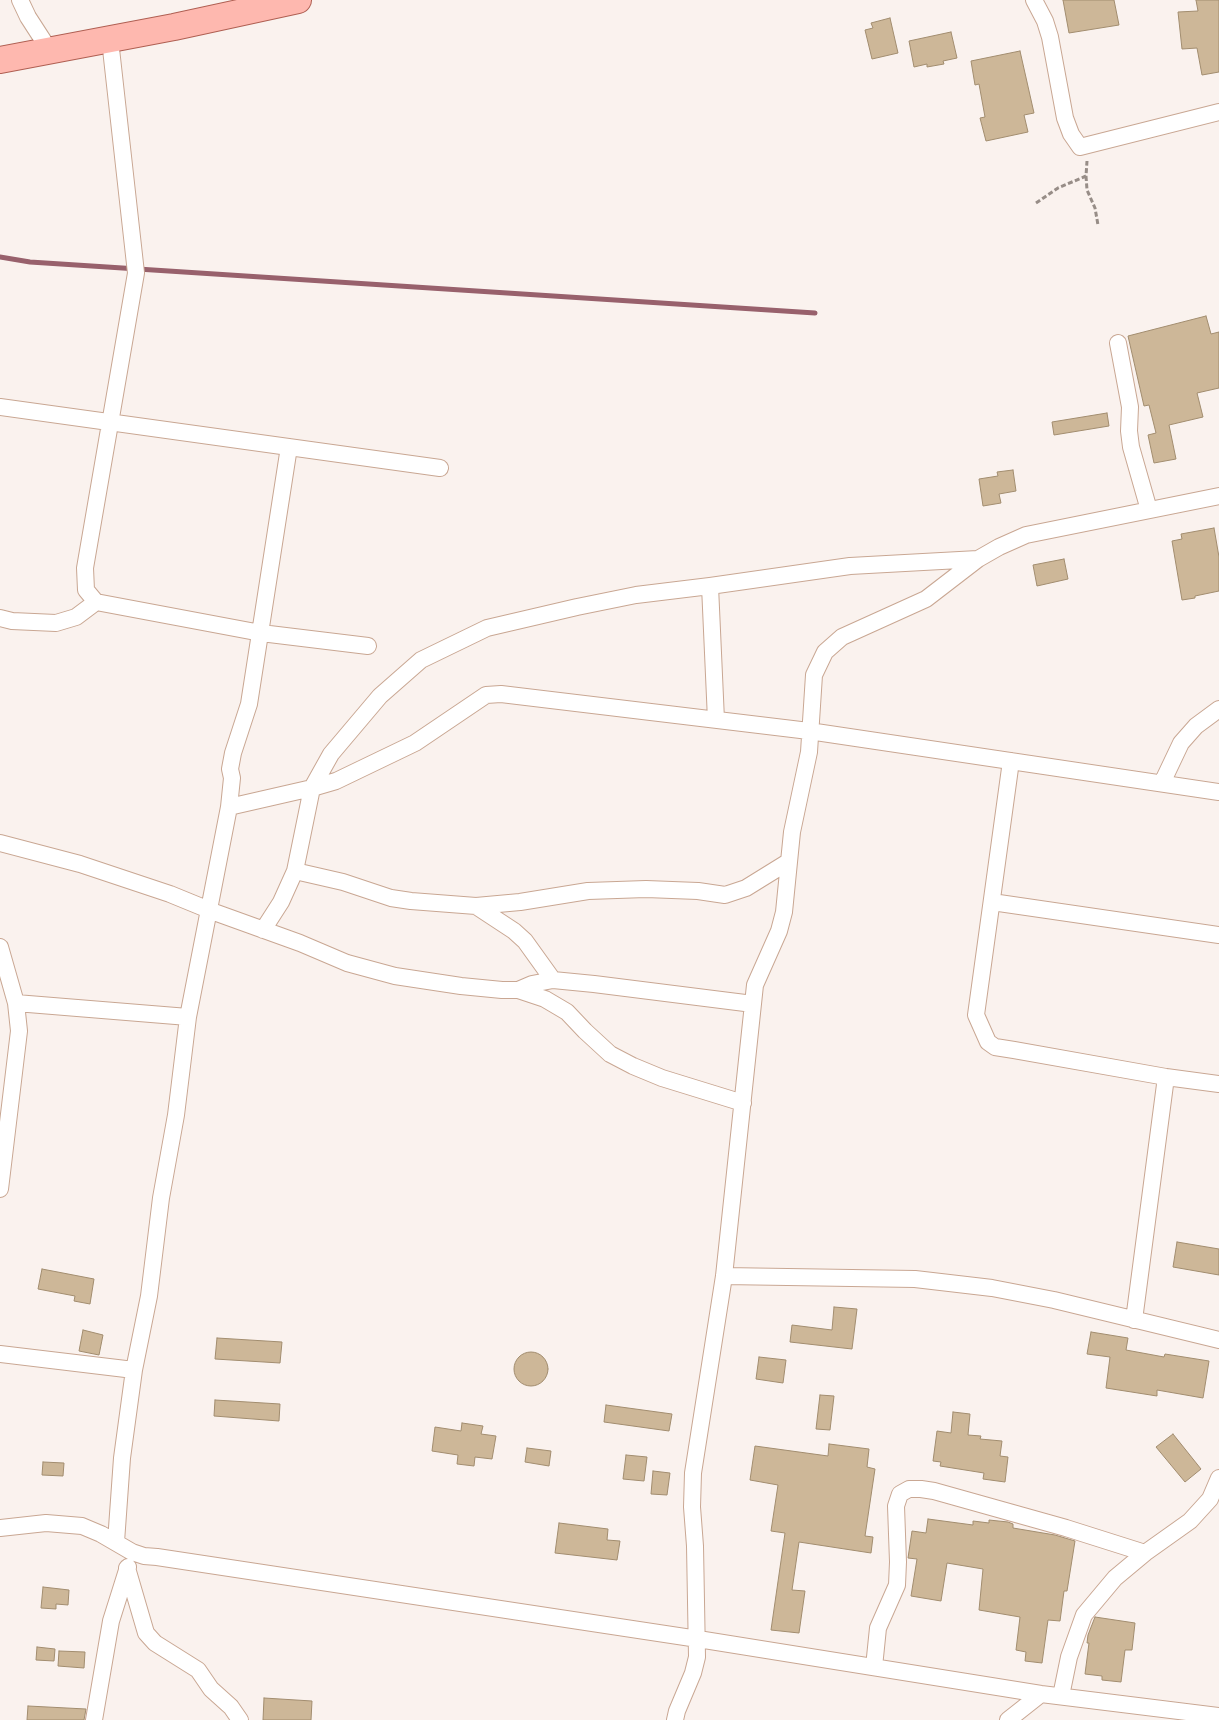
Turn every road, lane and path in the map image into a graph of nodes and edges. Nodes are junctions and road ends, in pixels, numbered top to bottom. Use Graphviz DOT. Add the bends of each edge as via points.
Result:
graph roads {
  1 [pos="20,0"];
  2 [pos="298,0"];
  3 [pos="1034,0"];
  4 [pos="110,40"];
  5 [pos="50,51"];
  6 [pos="0,60"];
  7 [pos="1219,112"];
  8 [pos="1080,147"];
  9 [pos="1086,176"];
  10 [pos="1036,203"];
  11 [pos="1098,225"];
  12 [pos="1118,343"];
  13 [pos="0,407"];
  14 [pos="111,422"];
  15 [pos="289,447"];
  16 [pos="440,468"];
  17 [pos="1219,496"];
  18 [pos="1149,510"];
  19 [pos="978,559"];
  20 [pos="710,586"];
  21 [pos="96,602"];
  22 [pos="0,618"];
  23 [pos="261,633"];
  24 [pos="368,646"];
  25 [pos="1219,709"];
  26 [pos="716,720"];
  27 [pos="809,731"];
  28 [pos="1011,761"];
  29 [pos="1162,783"];
  30 [pos="312,788"];
  31 [pos="1219,792"];
  32 [pos="229,807"];
  33 [pos="0,843"];
  34 [pos="788,862"];
  35 [pos="295,871"];
  36 [pos="992,902"];
  37 [pos="476,906"];
  38 [pos="208,910"];
  39 [pos="263,930"];
  40 [pos="1219,935"];
  41 [pos="0,947"];
  42 [pos="553,980"];
  43 [pos="518,990"];
  44 [pos="16,1003"];
  45 [pos="754,1004"];
  46 [pos="188,1017"];
  47 [pos="1166,1077"];
  48 [pos="1219,1084"];
  49 [pos="743,1103"];
  50 [pos="1,1170"];
  51 [pos="0,1189"];
  52 [pos="724,1276"];
  53 [pos="1134,1320"];
  54 [pos="1219,1340"];
  55 [pos="0,1354"];
  56 [pos="134,1370"];
  57 [pos="1219,1478"];
  58 [pos="0,1528"];
  59 [pos="116,1542"];
  60 [pos="1145,1553"];
  61 [pos="130,1560"];
  62 [pos="698,1639"];
  63 [pos="874,1668"];
  64 [pos="1042,1694"];
  65 [pos="1061,1696"];
  66 [pos="1219,1716"];
  67 [pos="94,1720"];
  68 [pos="240,1720"];
  69 [pos="675,1720"];
  70 [pos="1008,1720"];
  1 -- 5 [label="street"];
  2 -- 4 [label="main road"];
  3 -- 8 [label="street" via="1050,37 1065,118"];
  4 -- 5 [label="main road"];
  4 -- 14 [label="street" via="136,273"];
  5 -- 6 [label="main road"];
  7 -- 8 [label="street"];
  8 -- 9 [label="path" via="1087,162"];
  9 -- 10 [label="path" via="1058,188"];
  9 -- 11 [label="path"];
  12 -- 18 [label="street" via="1130,407 1129,431"];
  13 -- 14 [label="street"];
  14 -- 15 [label="street"];
  14 -- 21 [label="street" via="84,568 86,590"];
  15 -- 16 [label="street"];
  15 -- 23 [label="street"];
  17 -- 18 [label="street"];
  18 -- 19 [label="street" via="1026,535"];
  19 -- 20 [label="street" via="850,566"];
  19 -- 27 [label="street" via="926,599 842,638 825,652 814,675"];
  20 -- 26 [label="street"];
  20 -- 30 [label="street" via="636,594 487,628 422,660 380,696 330,754"];
  21 -- 22 [label="street" via="76,617 56,623"];
  21 -- 23 [label="street"];
  23 -- 24 [label="street"];
  23 -- 32 [label="street" via="249,704 230,769"];
  25 -- 29 [label="street" via="1196,726 1181,743"];
  26 -- 27 [label="street"];
  26 -- 30 [label="street" via="521,696 486,695 415,743 336,781"];
  27 -- 28 [label="street"];
  27 -- 34 [label="street" via="809,752"];
  28 -- 29 [label="street"];
  28 -- 36 [label="street"];
  29 -- 31 [label="street"];
  30 -- 32 [label="street"];
  30 -- 35 [label="street"];
  32 -- 38 [label="street"];
  33 -- 38 [label="street" via="80,864"];
  34 -- 37 [label="street" via="746,888 725,895 646,888 588,891"];
  34 -- 45 [label="street" via="784,912 755,985"];
  35 -- 37 [label="street" via="391,898"];
  35 -- 39 [label="street"];
  36 -- 40 [label="street"];
  36 -- 47 [label="street" via="976,1015 988,1042 995,1047"];
  37 -- 42 [label="street" via="525,941"];
  38 -- 39 [label="street"];
  38 -- 46 [label="street"];
  39 -- 43 [label="street" via="347,963 395,976"];
  41 -- 44 [label="street"];
  42 -- 43 [label="street"];
  42 -- 45 [label="street"];
  43 -- 49 [label="street" via="545,999 567,1012 610,1054 633,1066"];
  44 -- 46 [label="street"];
  44 -- 50 [label="street" via="19,1032"];
  45 -- 49 [label="street"];
  46 -- 56 [label="street" via="149,1296"];
  47 -- 48 [label="street"];
  47 -- 53 [label="street"];
  49 -- 52 [label="street"];
  50 -- 51 [label="street"];
  52 -- 53 [label="street" via="915,1279 992,1288"];
  52 -- 62 [label="street" via="693,1473"];
  53 -- 54 [label="street"];
  55 -- 56 [label="street"];
  56 -- 59 [label="street" via="122,1458"];
  57 -- 60 [label="street" via="1210,1499 1190,1521"];
  58 -- 59 [label="street" via="46,1523 82,1526"];
  59 -- 61 [label="street"];
  60 -- 63 [label="street" via="934,1491 909,1489 900,1494 896,1506 897,1586 878,1628"];
  60 -- 65 [label="street" via="1115,1578 1084,1615 1069,1657"];
  61 -- 62 [label="street" via="157,1557"];
  61 -- 67 [label="street" via="112,1621"];
  61 -- 68 [label="street" via="146,1633 155,1643 198,1670"];
  62 -- 63 [label="street"];
  62 -- 69 [label="street" via="693,1673"];
  63 -- 64 [label="street"];
  64 -- 65 [label="street"];
  64 -- 70 [label="street"];
  65 -- 66 [label="street"];
}
